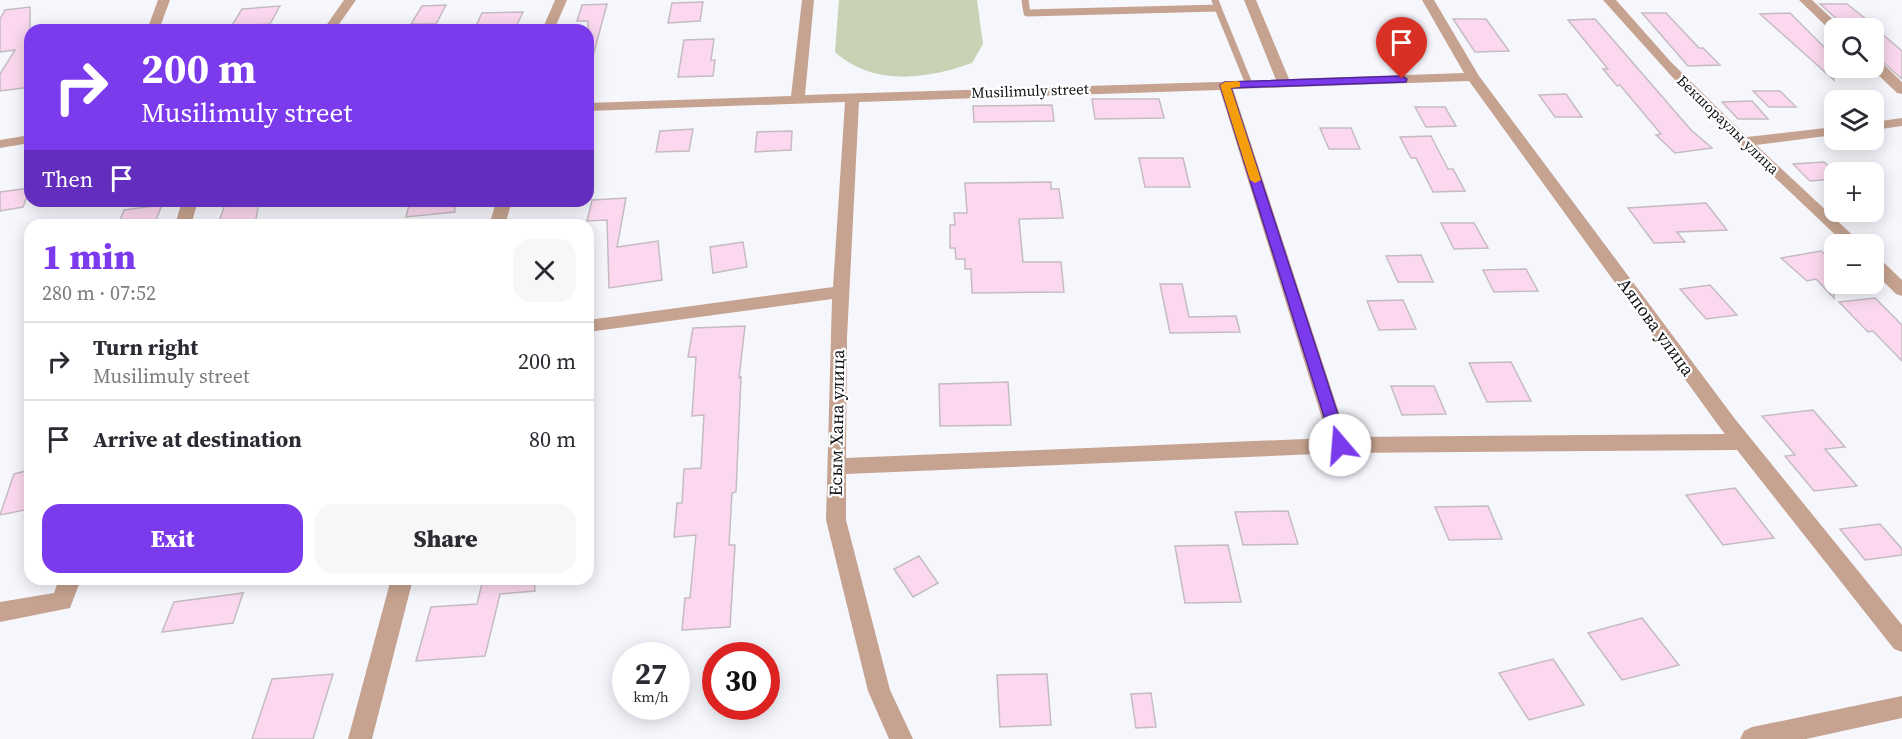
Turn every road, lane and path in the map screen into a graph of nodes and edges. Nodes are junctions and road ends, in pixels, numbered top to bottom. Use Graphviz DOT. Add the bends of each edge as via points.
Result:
graph roads {
  1 [pos="164,0"];
  2 [pos="350,0"];
  3 [pos="561,0"];
  4 [pos="808,0"];
  5 [pos="1025,0"];
  6 [pos="1215,0"];
  7 [pos="1250,0"];
  8 [pos="1428,0"];
  9 [pos="1609,0"];
  10 [pos="1805,0"];
  11 [pos="1218,8"];
  12 [pos="1825,18"];
  13 [pos="155,24"];
  14 [pos="333,24"];
  15 [pos="551,24"];
  16 [pos="1884,73"];
  17 [pos="1473,77"];
  18 [pos="1284,83"];
  19 [pos="1249,84"];
  20 [pos="1225,85"];
  21 [pos="1902,90"];
  22 [pos="852,97"];
  23 [pos="798,99"];
  24 [pos="594,107"];
  25 [pos="1902,122"];
  26 [pos="1884,125"];
  27 [pos="1824,132"];
  28 [pos="24,140"];
  29 [pos="1744,142"];
  30 [pos="0,144"];
  31 [pos="1843,234"];
  32 [pos="1884,273"];
  33 [pos="1902,290"];
  34 [pos="841,292"];
  35 [pos="594,325"];
  36 [pos="1742,442"];
  37 [pos="1340,445"];
  38 [pos="837,466"];
  39 [pos="67,585"];
  40 [pos="400,585"];
  41 [pos="0,612"];
  42 [pos="1902,642"];
  43 [pos="1902,707"];
  44 [pos="360,739"];
  45 [pos="902,739"];
  46 [pos="1752,739"];
  1 -- 13 [label="street"];
  2 -- 14 [label="street"];
  3 -- 15 [label="street"];
  4 -- 23 [label="street"];
  5 -- 11 [label="lane" via="1027,13"];
  6 -- 11 [label="lane"];
  7 -- 18 [label="street"];
  8 -- 17 [label="street, Аяпова улица"];
  9 -- 29 [label="street, Бекшораулы улица" via="1651,50"];
  10 -- 12 [label="street"];
  11 -- 19 [label="lane"];
  16 -- 21 [label="street"];
  17 -- 18 [label="street, Musilimuly street"];
  17 -- 36 [label="street, Аяпова улица"];
  18 -- 19 [label="street, Musilimuly street"];
  19 -- 20 [label="street, Musilimuly street"];
  20 -- 22 [label="street, Musilimuly street"];
  20 -- 37 [label="street"];
  22 -- 23 [label="street, Musilimuly street"];
  22 -- 34 [label="street, Есым Хана улица"];
  23 -- 24 [label="street, Musilimuly street"];
  25 -- 26 [label="street"];
  27 -- 29 [label="street"];
  28 -- 30 [label="street"];
  29 -- 31 [label="street, Бекшораулы улица"];
  32 -- 33 [label="street"];
  34 -- 35 [label="street"];
  34 -- 38 [label="street, Есым Хана улица"];
  36 -- 37 [label="street"];
  36 -- 42 [label="street, Аяпова улица"];
  37 -- 38 [label="street"];
  38 -- 45 [label="street, Есым Хана улица" via="836,520 879,691"];
  39 -- 41 [label="street" via="62,601"];
  40 -- 44 [label="street"];
  43 -- 46 [label="street"];
}
